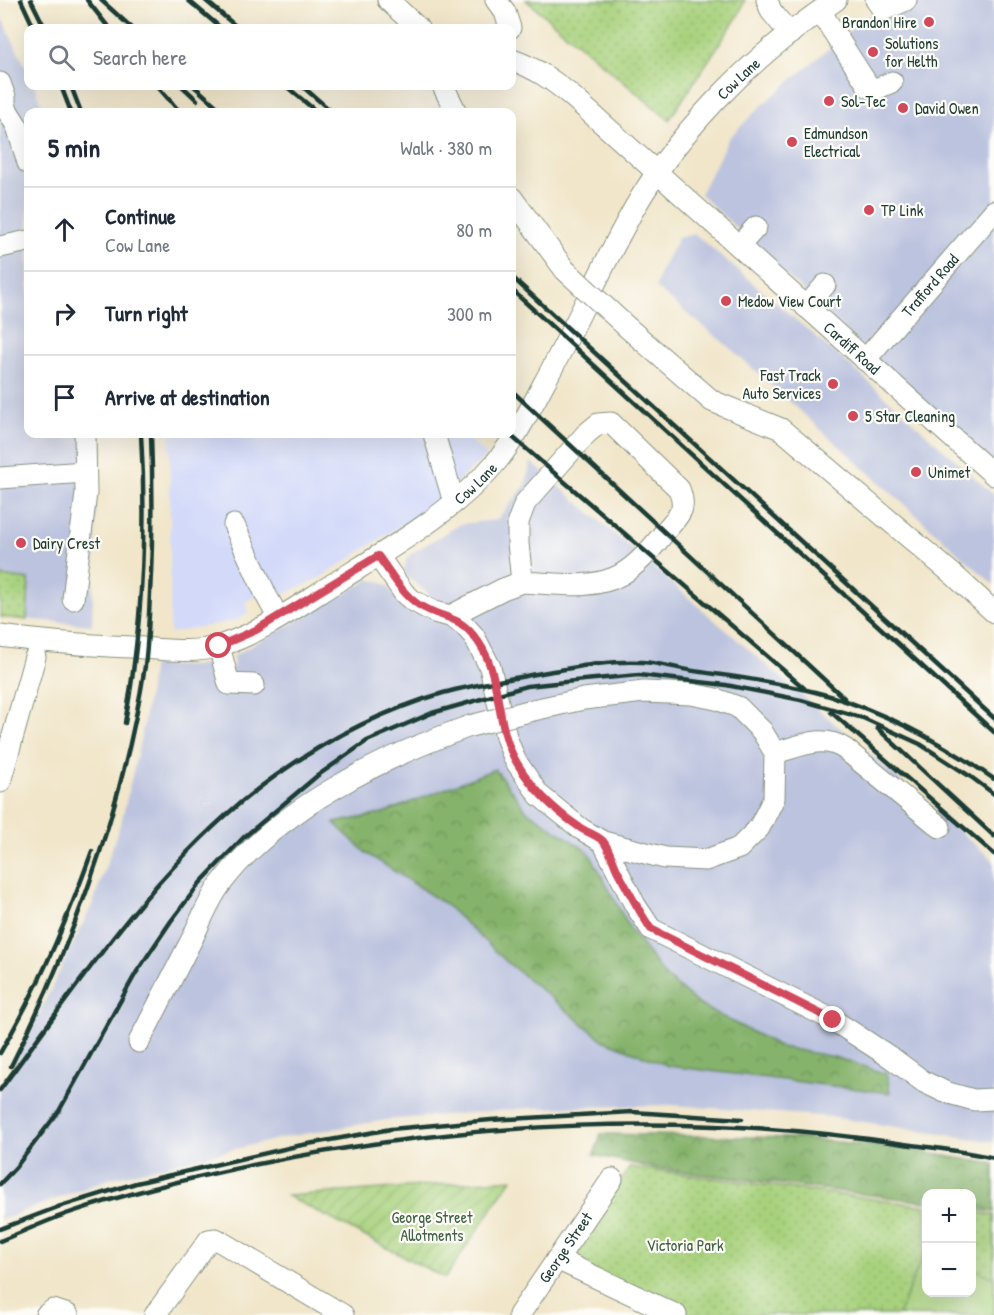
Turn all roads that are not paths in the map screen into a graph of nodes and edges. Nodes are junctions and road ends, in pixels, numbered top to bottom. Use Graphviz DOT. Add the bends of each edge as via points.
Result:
graph roads {
  1 [pos="388,0"];
  2 [pos="496,0"];
  3 [pos="766,0"];
  4 [pos="876,0"];
  5 [pos="906,0"];
  6 [pos="828,5"];
  7 [pos="414,24"];
  8 [pos="509,24"];
  9 [pos="790,34"];
  10 [pos="516,61"];
  11 [pos="892,82"];
  12 [pos="0,83"];
  13 [pos="445,90"];
  14 [pos="454,108"];
  15 [pos="2,109"];
  16 [pos="24,150"];
  17 [pos="657,172"];
  18 [pos="516,203"];
  19 [pos="994,211"];
  20 [pos="756,227"];
  21 [pos="24,242"];
  22 [pos="739,246"];
  23 [pos="0,247"];
  24 [pos="825,285"];
  25 [pos="806,307"];
  26 [pos="865,360"];
  27 [pos="516,433"];
  28 [pos="86,438"];
  29 [pos="435,438"];
  30 [pos="512,438"];
  31 [pos="85,472"];
  32 [pos="994,475"];
  33 [pos="0,478"];
  34 [pos="456,501"];
  35 [pos="234,525"];
  36 [pos="378,556"];
  37 [pos="522,582"];
  38 [pos="73,599"];
  39 [pos="994,612"];
  40 [pos="450,616"];
  41 [pos="278,617"];
  42 [pos="0,636"];
  43 [pos="219,646"];
  44 [pos="35,657"];
  45 [pos="254,685"];
  46 [pos="775,753"];
  47 [pos="0,782"];
  48 [pos="940,827"];
  49 [pos="603,842"];
  50 [pos="139,1042"];
  51 [pos="994,1099"];
  52 [pos="612,1179"];
  53 [pos="557,1259"];
  54 [pos="155,1315"];
  55 [pos="343,1315"];
  56 [pos="519,1315"];
  57 [pos="676,1315"];
  1 -- 7 [label="street"];
  2 -- 8 [label="street"];
  3 -- 9 [label="street"];
  4 -- 5 [label="street" via="883,10"];
  6 -- 9 [label="street, Cow Lane"];
  6 -- 11 [label="street" via="869,87"];
  9 -- 17 [label="street, Cow Lane" via="729,87 686,133"];
  10 -- 17 [label="street, Cardiff Road" via="550,78"];
  12 -- 15 [label="street" via="5,97"];
  13 -- 14 [label="street"];
  15 -- 16 [label="street" via="17,126"];
  17 -- 22 [label="street, Cardiff Road"];
  17 -- 27 [label="street, Cow Lane" via="624,226"];
  18 -- 39 [label="street, bridge" via="565,270 712,401 781,429"];
  19 -- 26 [label="street, Trafford Road"];
  20 -- 22 [label="street"];
  21 -- 23 [label="street"];
  22 -- 25 [label="street, Cardiff Road"];
  24 -- 25 [label="street"];
  25 -- 26 [label="street, Cardiff Road"];
  26 -- 32 [label="street, Cardiff Road"];
  28 -- 31 [label="street"];
  29 -- 34 [label="street"];
  30 -- 34 [label="street, Cow Lane" via="488,471"];
  31 -- 33 [label="street"];
  31 -- 38 [label="street"];
  34 -- 36 [label="street, Cow Lane"];
  35 -- 41 [label="street"];
  36 -- 40 [label="street" via="412,600"];
  36 -- 41 [label="street, Cow Lane"];
  37 -- 37 [label="street" via="518,522 525,502 598,424 611,423 679,489 683,508 654,546 622,574 587,584"];
  37 -- 40 [label="street"];
  40 -- 49 [label="street" via="463,624 481,647 490,667 506,737 527,778 560,813"];
  41 -- 43 [label="street, Cow Lane"];
  42 -- 43 [label="street, Cow Lane" via="161,649"];
  43 -- 45 [label="street" via="229,684"];
  44 -- 47 [label="street"];
  46 -- 48 [label="street" via="819,741 835,742"];
  46 -- 49 [label="street" via="774,798 759,828 739,848 696,860 665,858"];
  46 -- 50 [label="street, bridge" via="762,731 738,707 691,693 644,692 584,699 470,726 420,744 371,767 287,819 248,851 219,886"];
  49 -- 51 [label="street" via="651,929 833,1020 924,1082 975,1100"];
  52 -- 53 [label="street, George Street"];
  53 -- 56 [label="street, George Street"];
  53 -- 57 [label="street"];
  54 -- 55 [label="street" via="209,1240 216,1239"];
}
